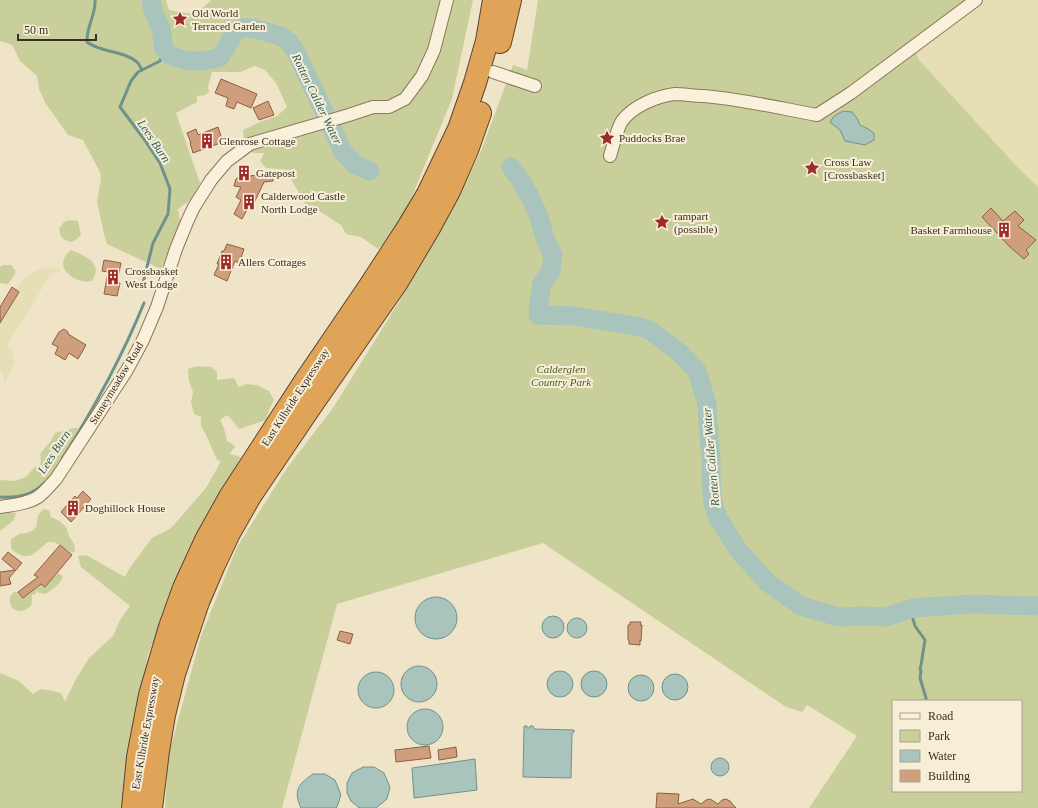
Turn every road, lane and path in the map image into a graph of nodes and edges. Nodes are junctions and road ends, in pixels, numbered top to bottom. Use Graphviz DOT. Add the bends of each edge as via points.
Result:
graph roads {
  1 [pos="447,0"];
  2 [pos="494,0"];
  3 [pos="510,0"];
  4 [pos="976,0"];
  5 [pos="493,72"];
  6 [pos="535,86"];
  7 [pos="610,156"];
  8 [pos="0,507"];
  9 [pos="133,808"];
  10 [pos="151,808"];
  1 -- 8 [label="street, Stoneymeadow Road" via="434,50 422,76 405,99 389,106 373,107 250,144 227,161 194,207 143,340 64,467 37,498"];
  2 -- 9 [label="highway, East Kilbride Expressway" via="487,41 460,129 428,194 230,497 206,540 184,588 150,695 138,757"];
  3 -- 5 [label="highway, East Kilbride Expressway"];
  4 -- 7 [label="street" via="851,93 817,115 714,97 676,94 658,97 644,103 622,122"];
  5 -- 6 [label="street"];
  5 -- 10 [label="highway, East Kilbride Expressway" via="467,150 429,228 397,282 250,496 213,567 198,602 174,674 164,715"];
}
